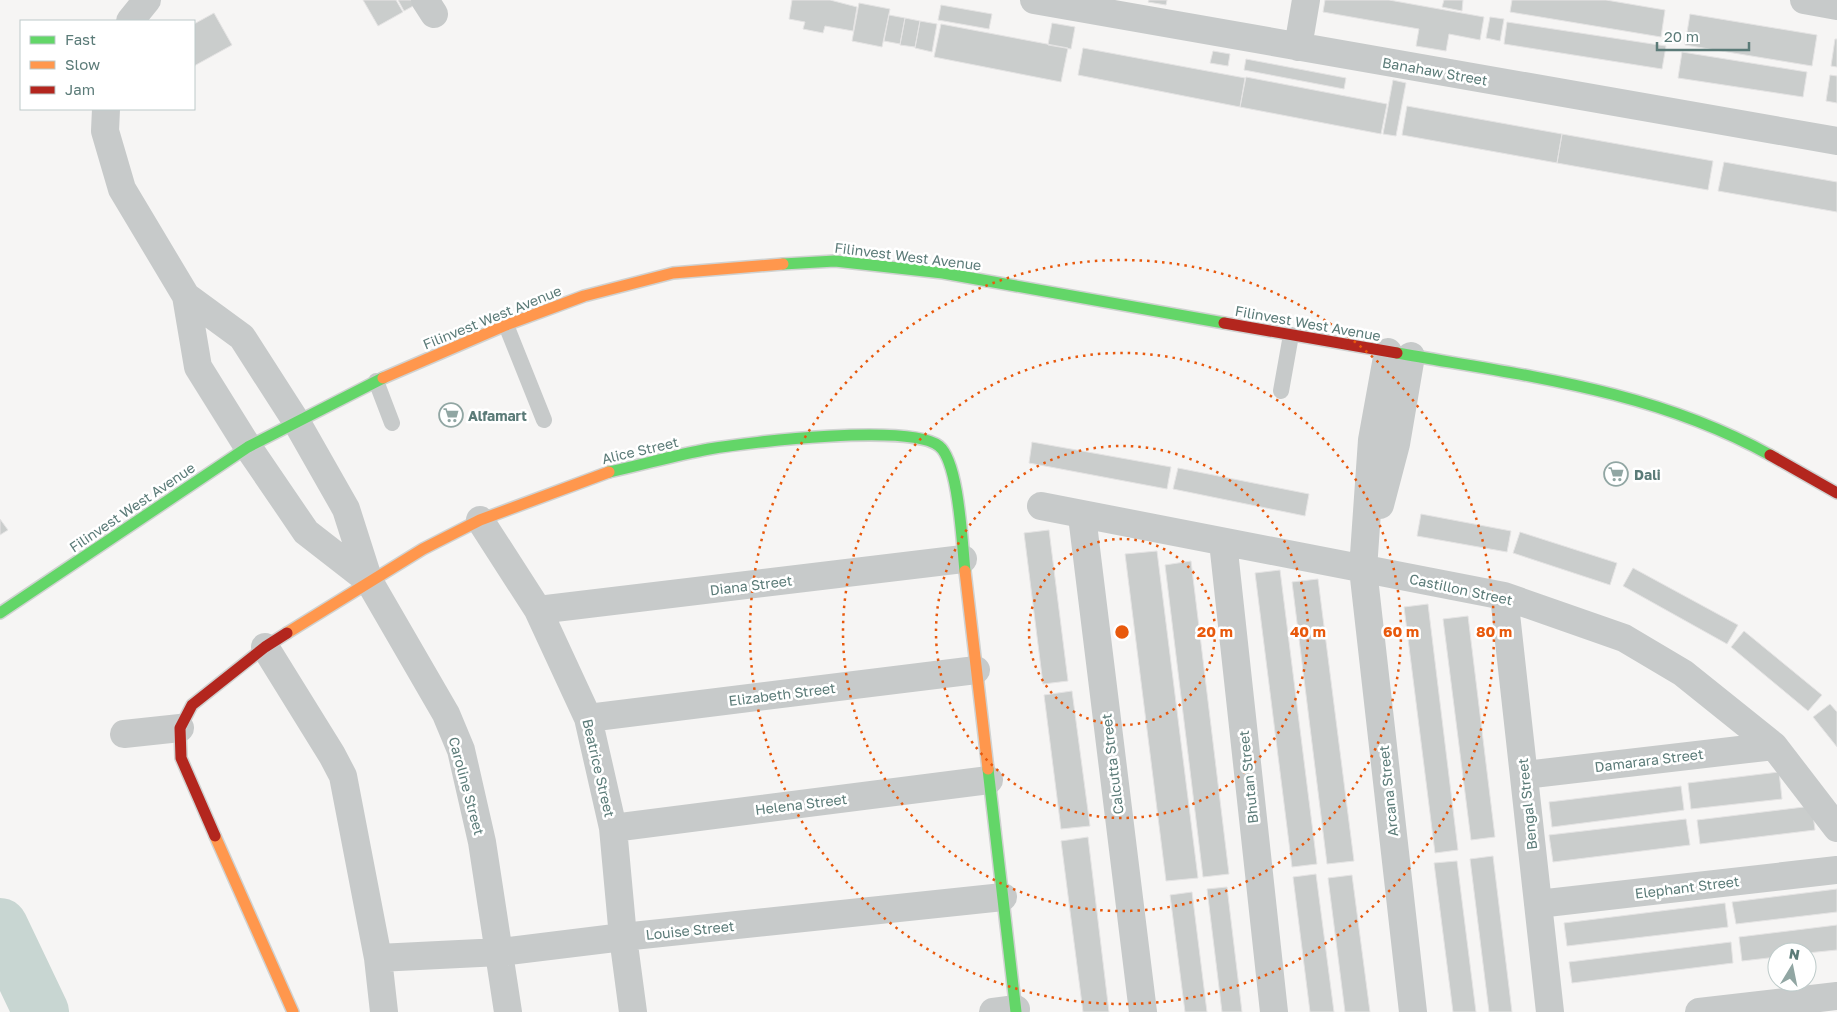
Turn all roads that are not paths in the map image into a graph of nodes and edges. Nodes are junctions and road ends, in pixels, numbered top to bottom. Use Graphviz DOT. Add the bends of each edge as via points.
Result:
graph roads {
  1 [pos="147,0"];
  2 [pos="1034,0"];
  3 [pos="1306,0"];
  4 [pos="1804,0"];
  5 [pos="1837,6"];
  6 [pos="131,20"];
  7 [pos="1298,47"];
  8 [pos="106,110"];
  9 [pos="1837,141"];
  10 [pos="186,296"];
  11 [pos="506,325"];
  12 [pos="1291,335"];
  13 [pos="1399,354"];
  14 [pos="376,381"];
  15 [pos="1281,391"];
  16 [pos="544,420"];
  17 [pos="296,421"];
  18 [pos="392,423"];
  19 [pos="248,447"];
  20 [pos="1837,493"];
  21 [pos="1041,506"];
  22 [pos="1082,516"];
  23 [pos="480,520"];
  24 [pos="1223,542"];
  25 [pos="963,559"];
  26 [pos="1363,569"];
  27 [pos="369,581"];
  28 [pos="1504,596"];
  29 [pos="538,610"];
  30 [pos="0,613"];
  31 [pos="265,647"];
  32 [pos="976,670"];
  33 [pos="588,718"];
  34 [pos="180,728"];
  35 [pos="124,734"];
  36 [pos="1774,746"];
  37 [pos="1524,775"];
  38 [pos="989,780"];
  39 [pos="613,828"];
  40 [pos="1837,828"];
  41 [pos="1837,870"];
  42 [pos="1003,897"];
  43 [pos="1538,904"];
  44 [pos="623,937"];
  45 [pos="500,952"];
  46 [pos="378,958"];
  47 [pos="1837,996"];
  48 [pos="1008,1011"];
  49 [pos="293,1012"];
  50 [pos="384,1012"];
  51 [pos="508,1012"];
  52 [pos="633,1012"];
  53 [pos="1143,1012"];
  54 [pos="1274,1012"];
  55 [pos="1413,1012"];
  56 [pos="1550,1012"];
  57 [pos="1699,1012"];
  1 -- 6 [label="street"];
  2 -- 7 [label="street, Banahaw Street"];
  3 -- 7 [label="street"];
  4 -- 5 [label="street"];
  7 -- 9 [label="street, Banahaw Street"];
  8 -- 10 [label="street" via="105,131 122,189"];
  10 -- 17 [label="street" via="242,337"];
  10 -- 19 [label="street" via="198,367"];
  11 -- 12 [label="street, Filinvest West Avenue" via="584,296 673,273 835,261 944,273"];
  11 -- 14 [label="street, Filinvest West Avenue"];
  11 -- 16 [label="lane"];
  12 -- 13 [label="street, Filinvest West Avenue"];
  12 -- 15 [label="lane"];
  13 -- 20 [label="street, Filinvest West Avenue" via="1599,389 1670,410 1741,439"];
  13 -- 26 [label="street" via="1396,444"];
  14 -- 17 [label="street, Filinvest West Avenue"];
  14 -- 18 [label="lane"];
  17 -- 19 [label="street, Filinvest West Avenue"];
  17 -- 27 [label="street" via="346,509"];
  19 -- 27 [label="street" via="310,536"];
  19 -- 30 [label="street, Filinvest West Avenue"];
  21 -- 22 [label="street, Castillon Street"];
  22 -- 24 [label="street, Castillon Street"];
  22 -- 53 [label="street, Calcutta Street"];
  23 -- 25 [label="street, Alice Street" via="598,475 710,449 820,437 899,435 921,438 939,446 950,462"];
  23 -- 27 [label="street, Alice Street"];
  23 -- 29 [label="street, Beatrice Street"];
  24 -- 26 [label="street, Castillon Street"];
  24 -- 54 [label="street, Bhutan Street"];
  25 -- 29 [label="street, Diana Street"];
  25 -- 32 [label="street"];
  26 -- 28 [label="street, Castillon Street"];
  26 -- 55 [label="street, Arcana Street"];
  27 -- 31 [label="street, Alice Street"];
  27 -- 45 [label="street, Caroline Street" via="431,686 460,750 482,842"];
  28 -- 36 [label="street, Castillon Street" via="1624,638 1683,673"];
  28 -- 37 [label="street, Bengal Street"];
  29 -- 33 [label="street, Beatrice Street"];
  31 -- 34 [label="street, Alice Street" via="192,705"];
  31 -- 46 [label="street" via="343,776"];
  32 -- 33 [label="street, Elizabeth Street"];
  32 -- 38 [label="street"];
  33 -- 39 [label="street, Beatrice Street"];
  34 -- 35 [label="street"];
  34 -- 49 [label="street" via="181,758"];
  36 -- 37 [label="street, Damarara Street"];
  36 -- 40 [label="street, Castillon Street"];
  37 -- 43 [label="street, Bengal Street"];
  38 -- 39 [label="street, Helena Street"];
  38 -- 42 [label="street"];
  39 -- 44 [label="street, Beatrice Street"];
  41 -- 43 [label="street, Elephant Street"];
  42 -- 44 [label="street, Louise Street"];
  42 -- 48 [label="street"];
  43 -- 56 [label="street, Bengal Street"];
  44 -- 45 [label="street, Louise Street"];
  44 -- 52 [label="street, Beatrice Street"];
  45 -- 46 [label="street, Louise Street"];
  45 -- 51 [label="street, Caroline Street"];
  46 -- 50 [label="street"];
  47 -- 57 [label="street"];
}
